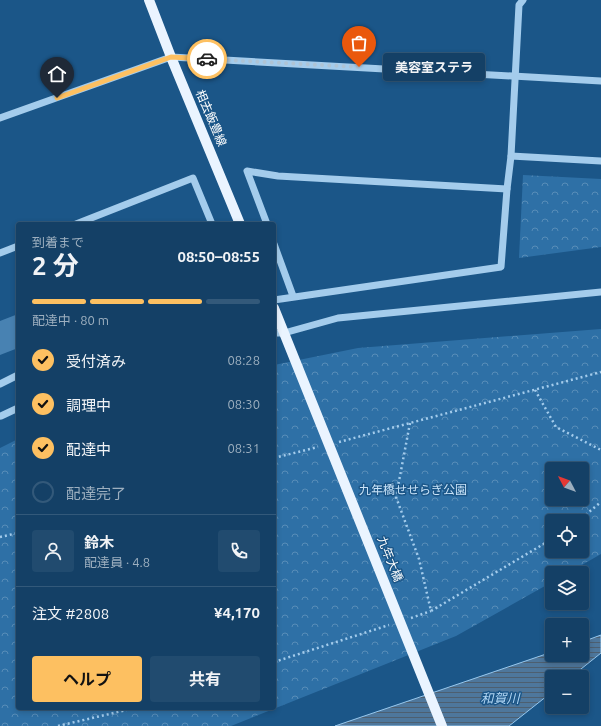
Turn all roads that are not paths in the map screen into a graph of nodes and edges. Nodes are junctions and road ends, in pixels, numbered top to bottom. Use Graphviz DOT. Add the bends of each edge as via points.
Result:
graph roads {
  1 [pos="149,0"];
  2 [pos="519,2"];
  3 [pos="171,57"];
  4 [pos="516,76"];
  5 [pos="601,81"];
  6 [pos="0,118"];
  7 [pos="511,156"];
  8 [pos="601,161"];
  9 [pos="507,189"];
  10 [pos="81,222"];
  11 [pos="211,222"];
  12 [pos="239,222"];
  13 [pos="265,222"];
  14 [pos="16,247"];
  15 [pos="276,249"];
  16 [pos="0,254"];
  17 [pos="601,292"];
  18 [pos="293,296"];
  19 [pos="276,300"];
  20 [pos="276,318"];
  21 [pos="279,333"];
  22 [pos="16,376"];
  23 [pos="0,384"];
  24 [pos="16,409"];
  25 [pos="1,416"];
  26 [pos="442,726"];
  1 -- 3 [label="main road, 相去飯豊線"];
  2 -- 4 [label="street"];
  3 -- 4 [label="street"];
  3 -- 6 [label="street"];
  3 -- 12 [label="main road, 相去飯豊線"];
  4 -- 5 [label="street"];
  4 -- 7 [label="street"];
  7 -- 8 [label="street"];
  7 -- 9 [label="street"];
  9 -- 13 [label="street" via="278,176 247,171"];
  9 -- 18 [label="street" via="501,267"];
  10 -- 11 [label="street" via="193,178"];
  14 -- 16 [label="street"];
  15 -- 18 [label="street"];
  17 -- 21 [label="street" via="338,318"];
  18 -- 19 [label="street"];
  20 -- 21 [label="main road"];
  21 -- 26 [label="main road, 九年大橋" via="312,402"];
  22 -- 23 [label="street"];
  24 -- 25 [label="street"];
}
